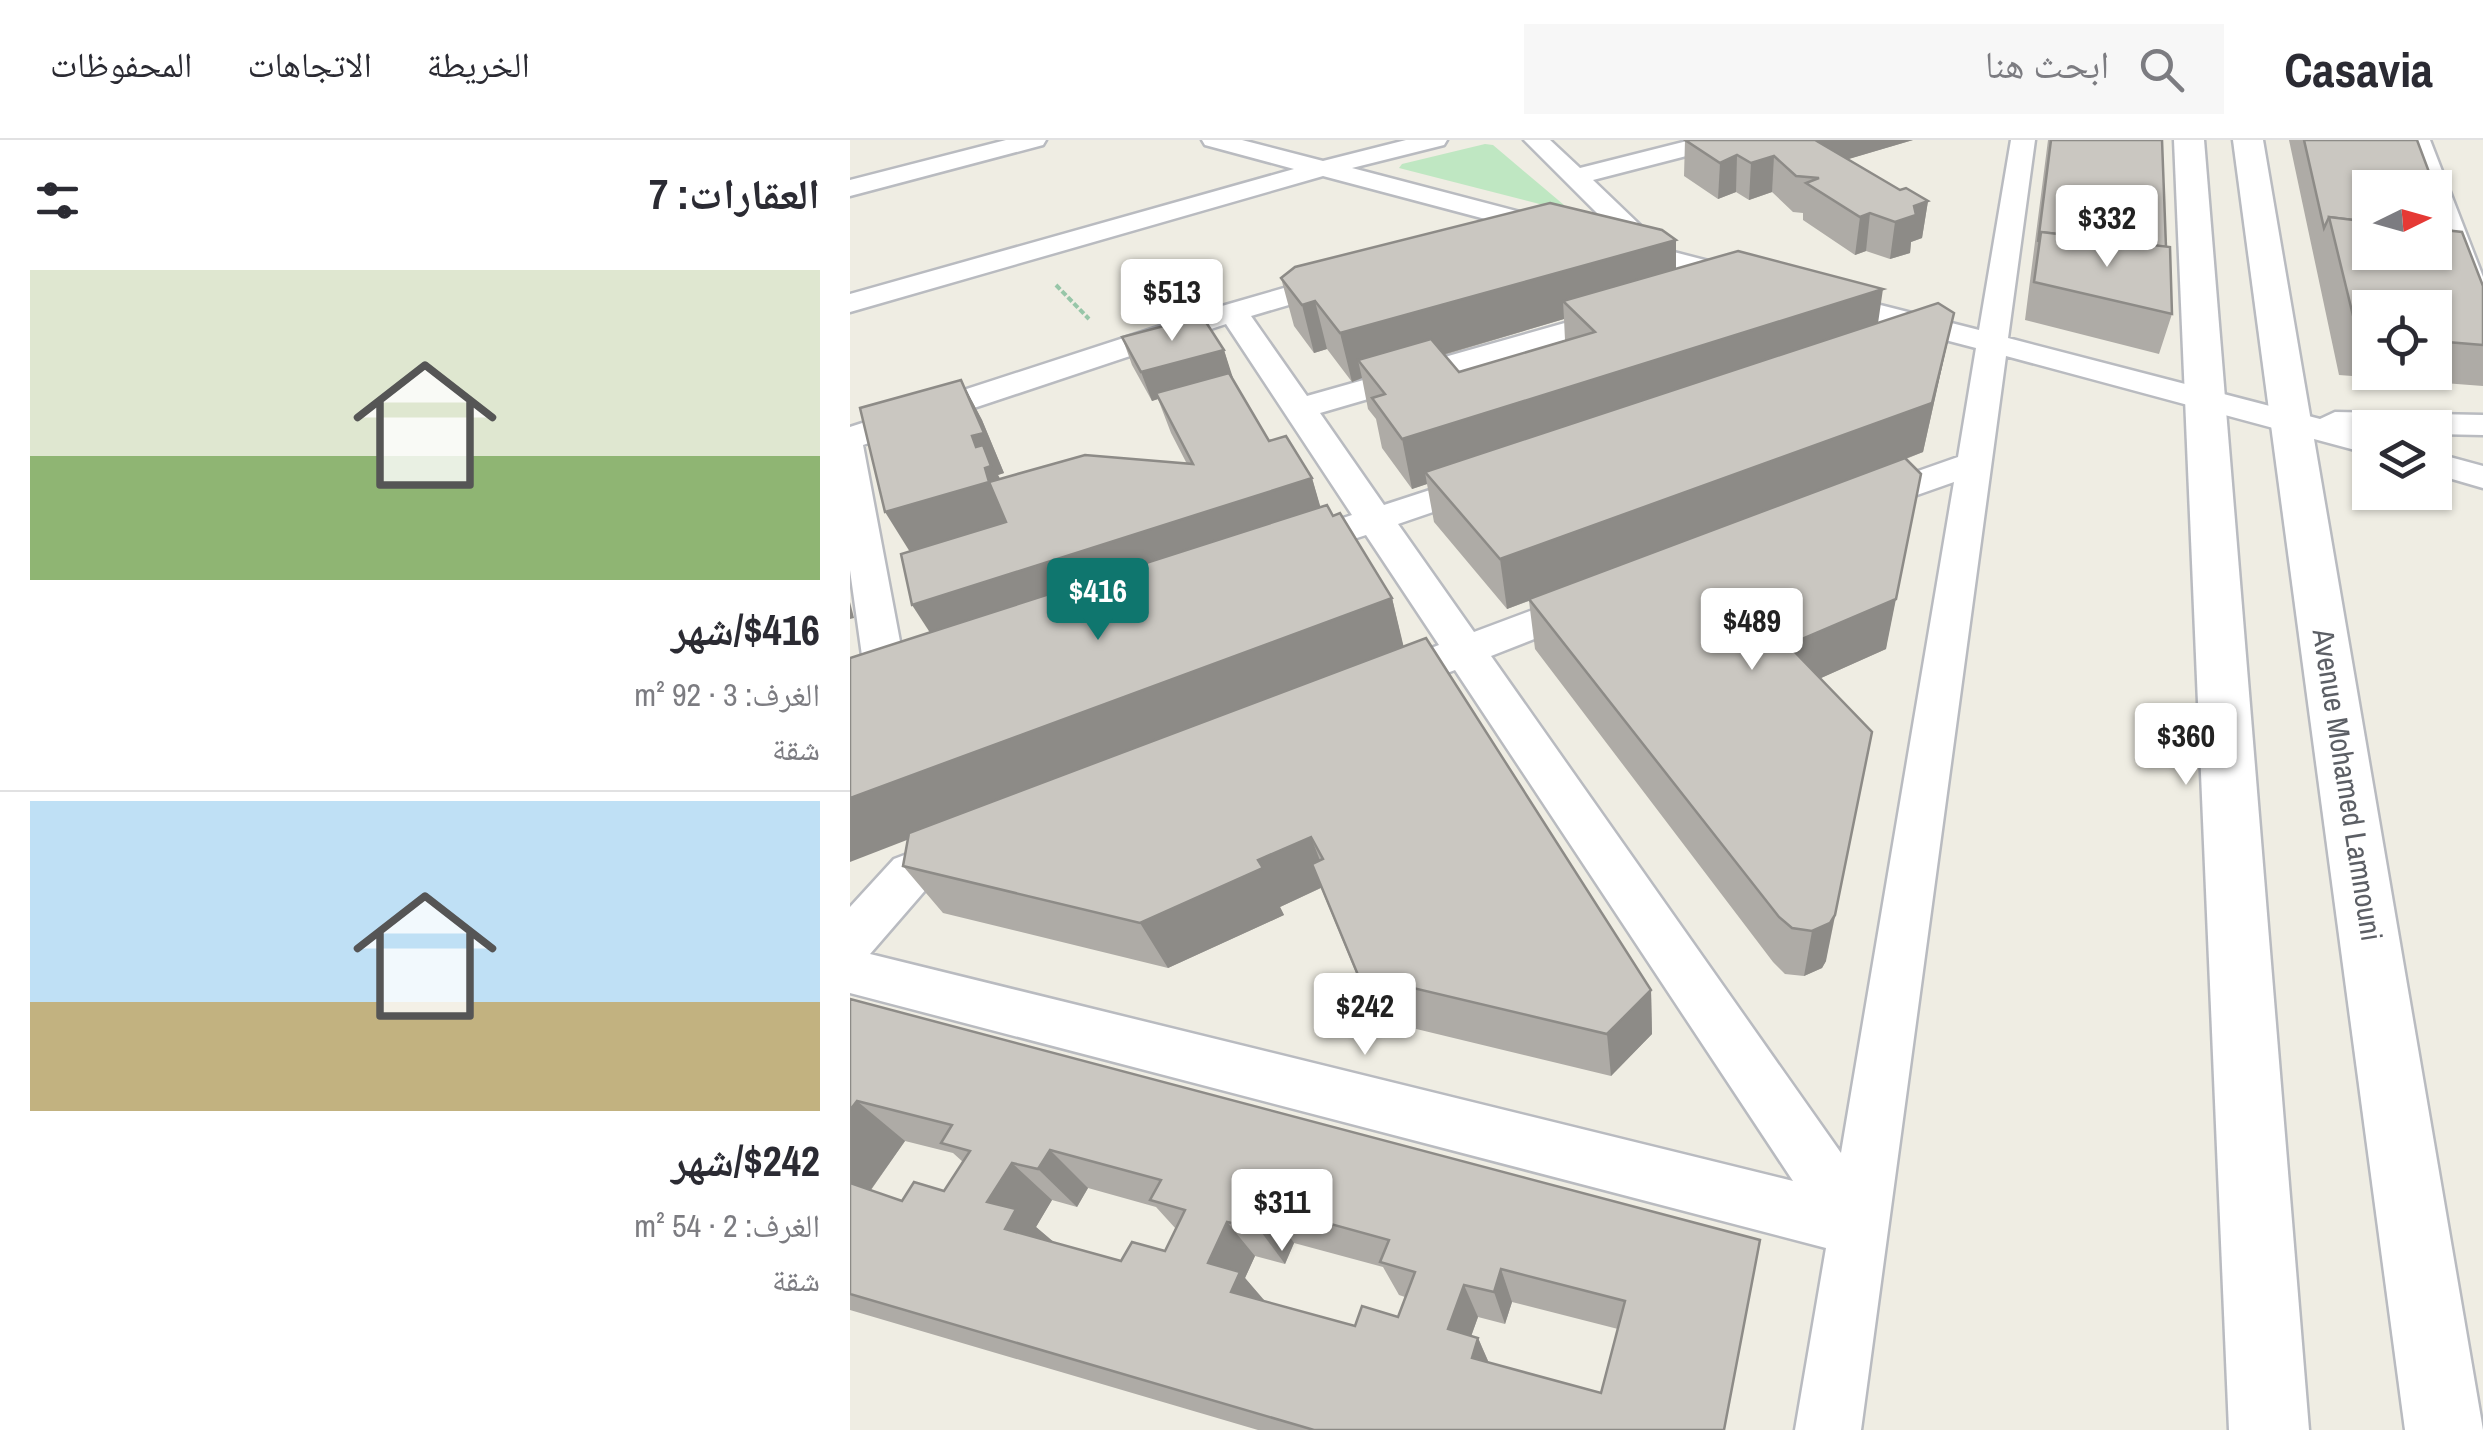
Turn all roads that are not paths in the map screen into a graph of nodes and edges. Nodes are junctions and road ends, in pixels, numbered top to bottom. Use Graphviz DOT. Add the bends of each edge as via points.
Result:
graph roads {
  1 [pos="1034,140"];
  2 [pos="1214,140"];
  3 [pos="1435,140"];
  4 [pos="1536,140"];
  5 [pos="1720,140"];
  6 [pos="2022,140"];
  7 [pos="2189,140"];
  8 [pos="2248,140"];
  9 [pos="2418,140"];
  10 [pos="1324,168"];
  11 [pos="1576,177"];
  12 [pos="850,188"];
  13 [pos="1537,224"];
  14 [pos="1480,240"];
  15 [pos="1656,255"];
  16 [pos="1366,273"];
  17 [pos="1747,280"];
  18 [pos="1691,296"];
  19 [pos="850,304"];
  20 [pos="1654,306"];
  21 [pos="1232,312"];
  22 [pos="2483,316"];
  23 [pos="1940,330"];
  24 [pos="1992,344"];
  25 [pos="1883,350"];
  26 [pos="2204,397"];
  27 [pos="1299,409"];
  28 [pos="2291,421"];
  29 [pos="2483,426"];
  30 [pos="850,438"];
  31 [pos="2352,439"];
  32 [pos="850,450"];
  33 [pos="1974,463"];
  34 [pos="2452,468"];
  35 [pos="1525,470"];
  36 [pos="2483,477"];
  37 [pos="1828,516"];
  38 [pos="1374,520"];
  39 [pos="1262,558"];
  40 [pos="1628,590"];
  41 [pos="1463,650"];
  42 [pos="924,671"];
  43 [pos="886,684"];
  44 [pos="1354,694"];
  45 [pos="850,696"];
  46 [pos="1006,834"];
  47 [pos="850,941"];
  48 [pos="850,971"];
  49 [pos="1858,1226"];
  50 [pos="1828,1430"];
  51 [pos="2269,1430"];
  52 [pos="2445,1430"];
  1 -- 12 [label="street"];
  2 -- 10 [label="street"];
  3 -- 10 [label="street"];
  4 -- 11 [label="street"];
  5 -- 11 [label="street"];
  6 -- 24 [label="street"];
  7 -- 26 [label="street"];
  8 -- 28 [label="street, Avenue Mohamed Lamnouni"];
  9 -- 22 [label="street"];
  10 -- 13 [label="street"];
  10 -- 19 [label="street"];
  11 -- 15 [label="street"];
  13 -- 14 [label="street"];
  13 -- 15 [label="street"];
  15 -- 17 [label="street"];
  16 -- 21 [label="street"];
  17 -- 18 [label="street"];
  17 -- 23 [label="street"];
  20 -- 27 [label="street"];
  21 -- 27 [label="street"];
  21 -- 30 [label="street"];
  23 -- 24 [label="street"];
  23 -- 25 [label="street"];
  24 -- 26 [label="street"];
  24 -- 33 [label="street"];
  26 -- 28 [label="street"];
  26 -- 51 [label="street"];
  27 -- 38 [label="street"];
  28 -- 29 [label="street"];
  28 -- 31 [label="street"];
  28 -- 52 [label="street, Avenue Mohamed Lamnouni"];
  32 -- 43 [label="street"];
  33 -- 37 [label="street"];
  33 -- 49 [label="street"];
  34 -- 36 [label="street"];
  35 -- 38 [label="street"];
  38 -- 39 [label="street"];
  38 -- 41 [label="street"];
  40 -- 41 [label="street"];
  41 -- 44 [label="street"];
  41 -- 49 [label="street"];
  42 -- 43 [label="street"];
  43 -- 45 [label="street"];
  46 -- 47 [label="street" via="911,873"];
  48 -- 49 [label="street"];
  49 -- 50 [label="street"];
}
